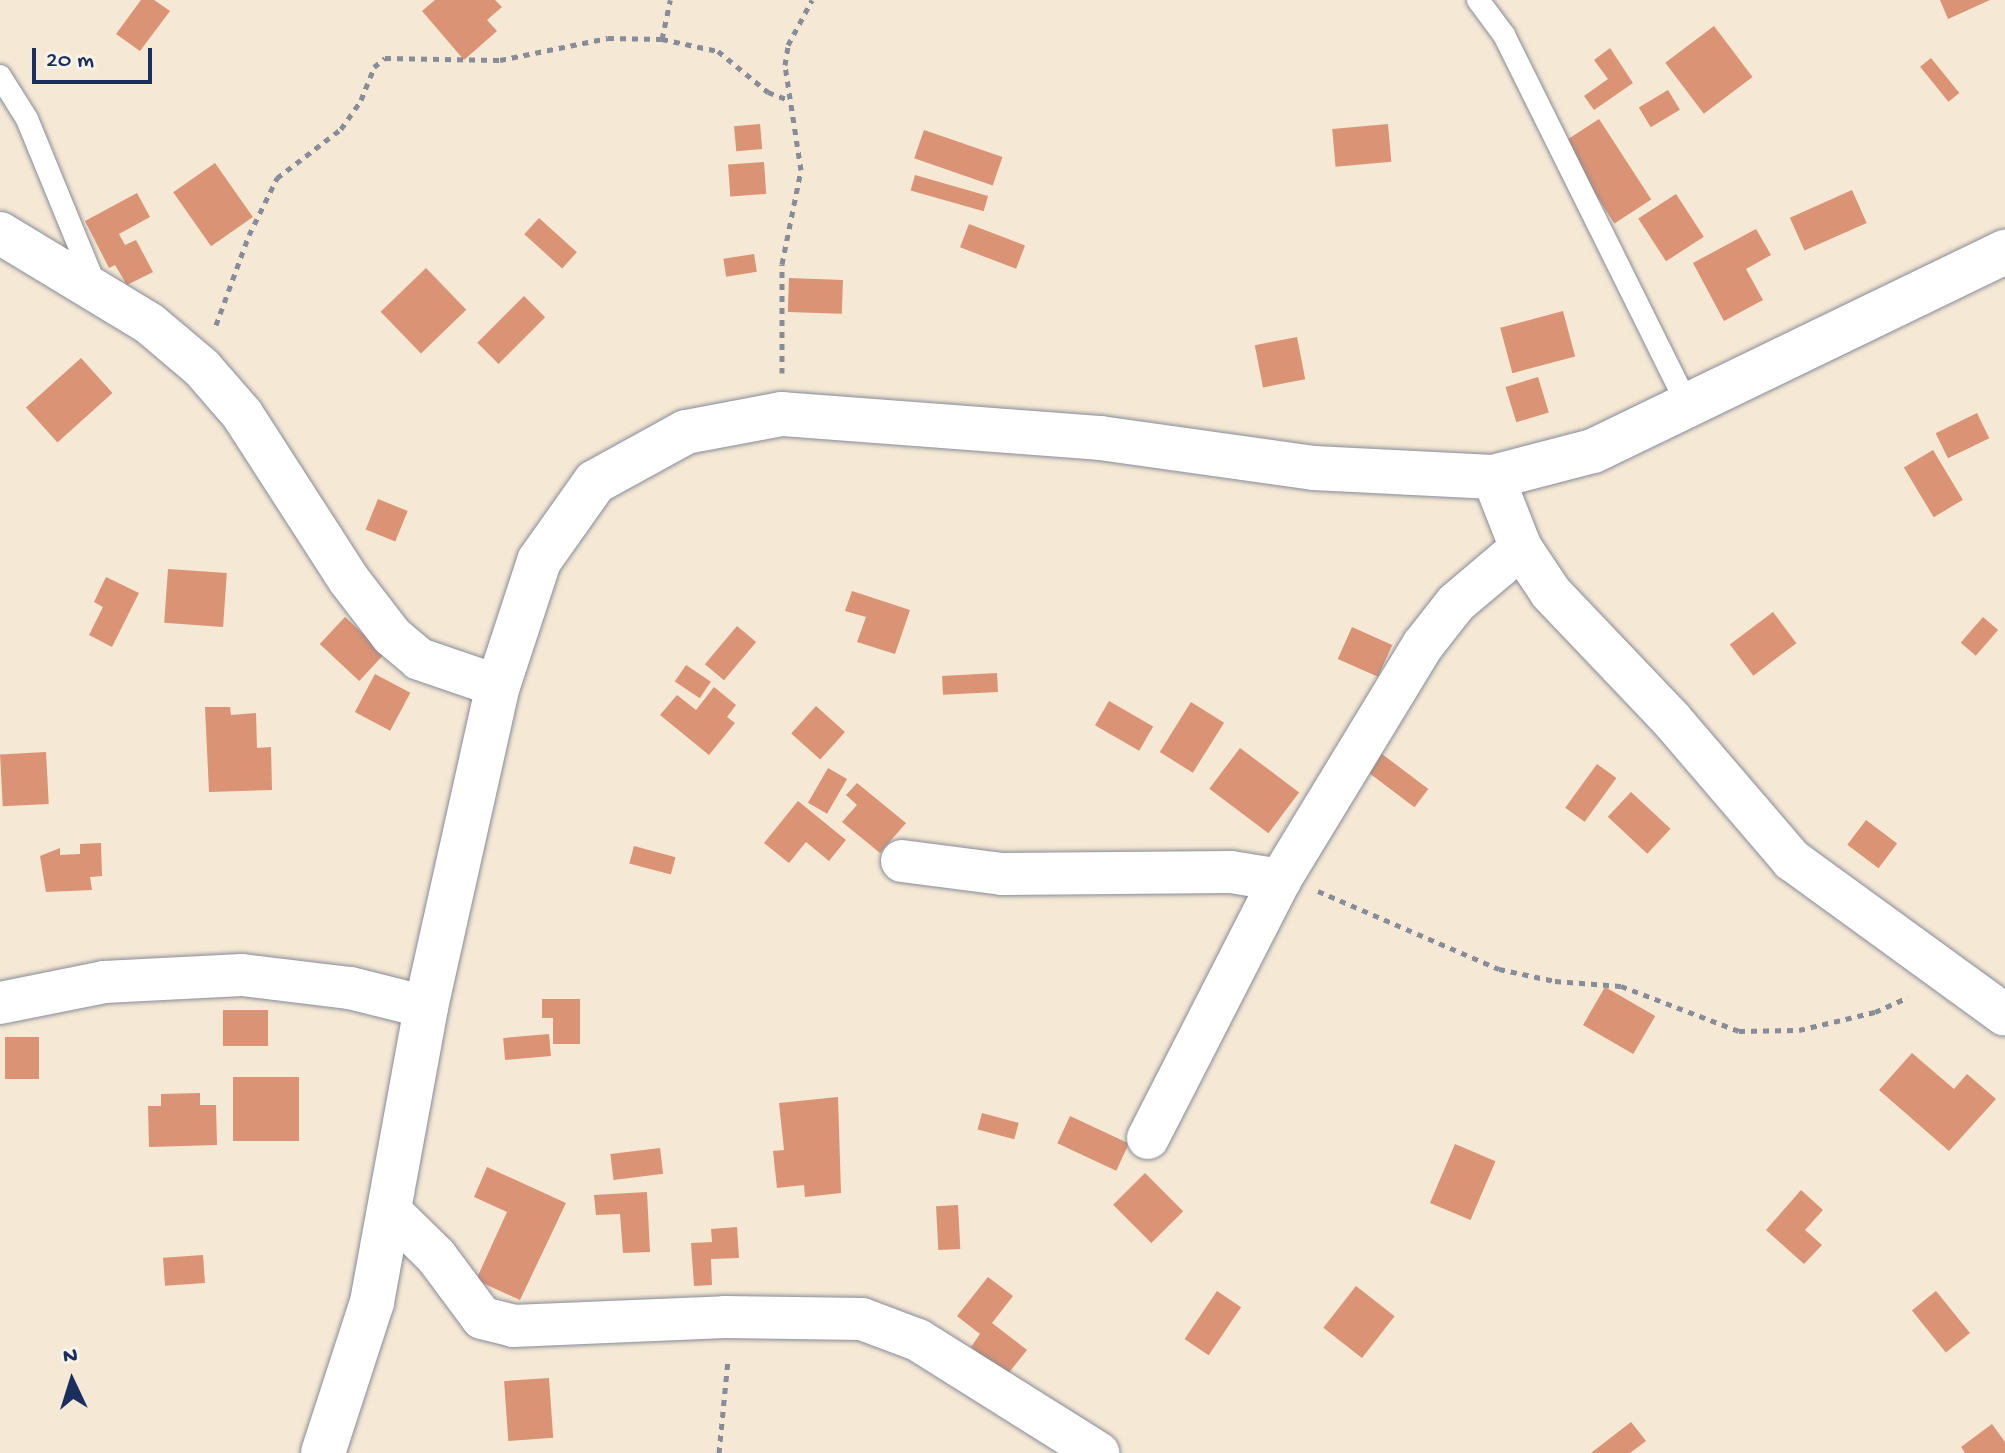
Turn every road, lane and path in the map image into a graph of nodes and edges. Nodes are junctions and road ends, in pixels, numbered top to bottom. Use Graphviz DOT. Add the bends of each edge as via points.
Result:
graph roads {
  1 [pos="670,0"];
  2 [pos="812,0"];
  3 [pos="1478,0"];
  4 [pos="662,39"];
  5 [pos="0,76"];
  6 [pos="789,100"];
  7 [pos="0,233"];
  8 [pos="2005,252"];
  9 [pos="98,292"];
  10 [pos="202,368"];
  11 [pos="1688,405"];
  12 [pos="782,414"];
  13 [pos="1493,477"];
  14 [pos="1521,548"];
  15 [pos="498,686"];
  16 [pos="902,861"];
  17 [pos="1280,880"];
  18 [pos="1946,973"];
  19 [pos="0,1003"];
  20 [pos="426,1007"];
  21 [pos="2005,1015"];
  22 [pos="1148,1138"];
  23 [pos="389,1210"];
  24 [pos="725,1317"];
  25 [pos="323,1453"];
  26 [pos="719,1453"];
  27 [pos="1098,1453"];
  1 -- 4 [label="path"];
  2 -- 6 [label="path" via="788,45"];
  3 -- 11 [label="lane" via="1504,35"];
  4 -- 6 [label="path" via="718,51 768,92"];
  4 -- 10 [label="path" via="608,38 500,60 385,58 374,67 361,100 341,129 277,178 228,286"];
  5 -- 9 [label="lane" via="27,119"];
  6 -- 12 [label="path" via="801,144 801,170 782,264"];
  7 -- 9 [label="street"];
  8 -- 11 [label="main road"];
  9 -- 10 [label="street" via="150,324"];
  10 -- 15 [label="street" via="250,426 349,580 392,636 419,659"];
  11 -- 13 [label="main road" via="1593,451"];
  12 -- 13 [label="main road" via="1100,438 1314,468"];
  12 -- 15 [label="main road" via="686,432 595,482 539,561"];
  13 -- 14 [label="street"];
  14 -- 17 [label="street" via="1456,603 1423,645"];
  14 -- 18 [label="street" via="1551,593 1671,719 1792,860"];
  15 -- 20 [label="main road"];
  16 -- 17 [label="street" via="1002,874 1231,872"];
  17 -- 18 [label="path" via="1499,969 1555,981 1621,986 1739,1031 1799,1030 1875,1012"];
  17 -- 22 [label="street"];
  18 -- 21 [label="street"];
  19 -- 20 [label="street" via="104,982 242,975 350,988"];
  20 -- 23 [label="main road"];
  23 -- 24 [label="street" via="436,1256 482,1318 513,1326 552,1326"];
  23 -- 25 [label="main road" via="372,1302"];
  24 -- 26 [label="path" via="728,1381"];
  24 -- 27 [label="street" via="862,1319 893,1326"];
}
